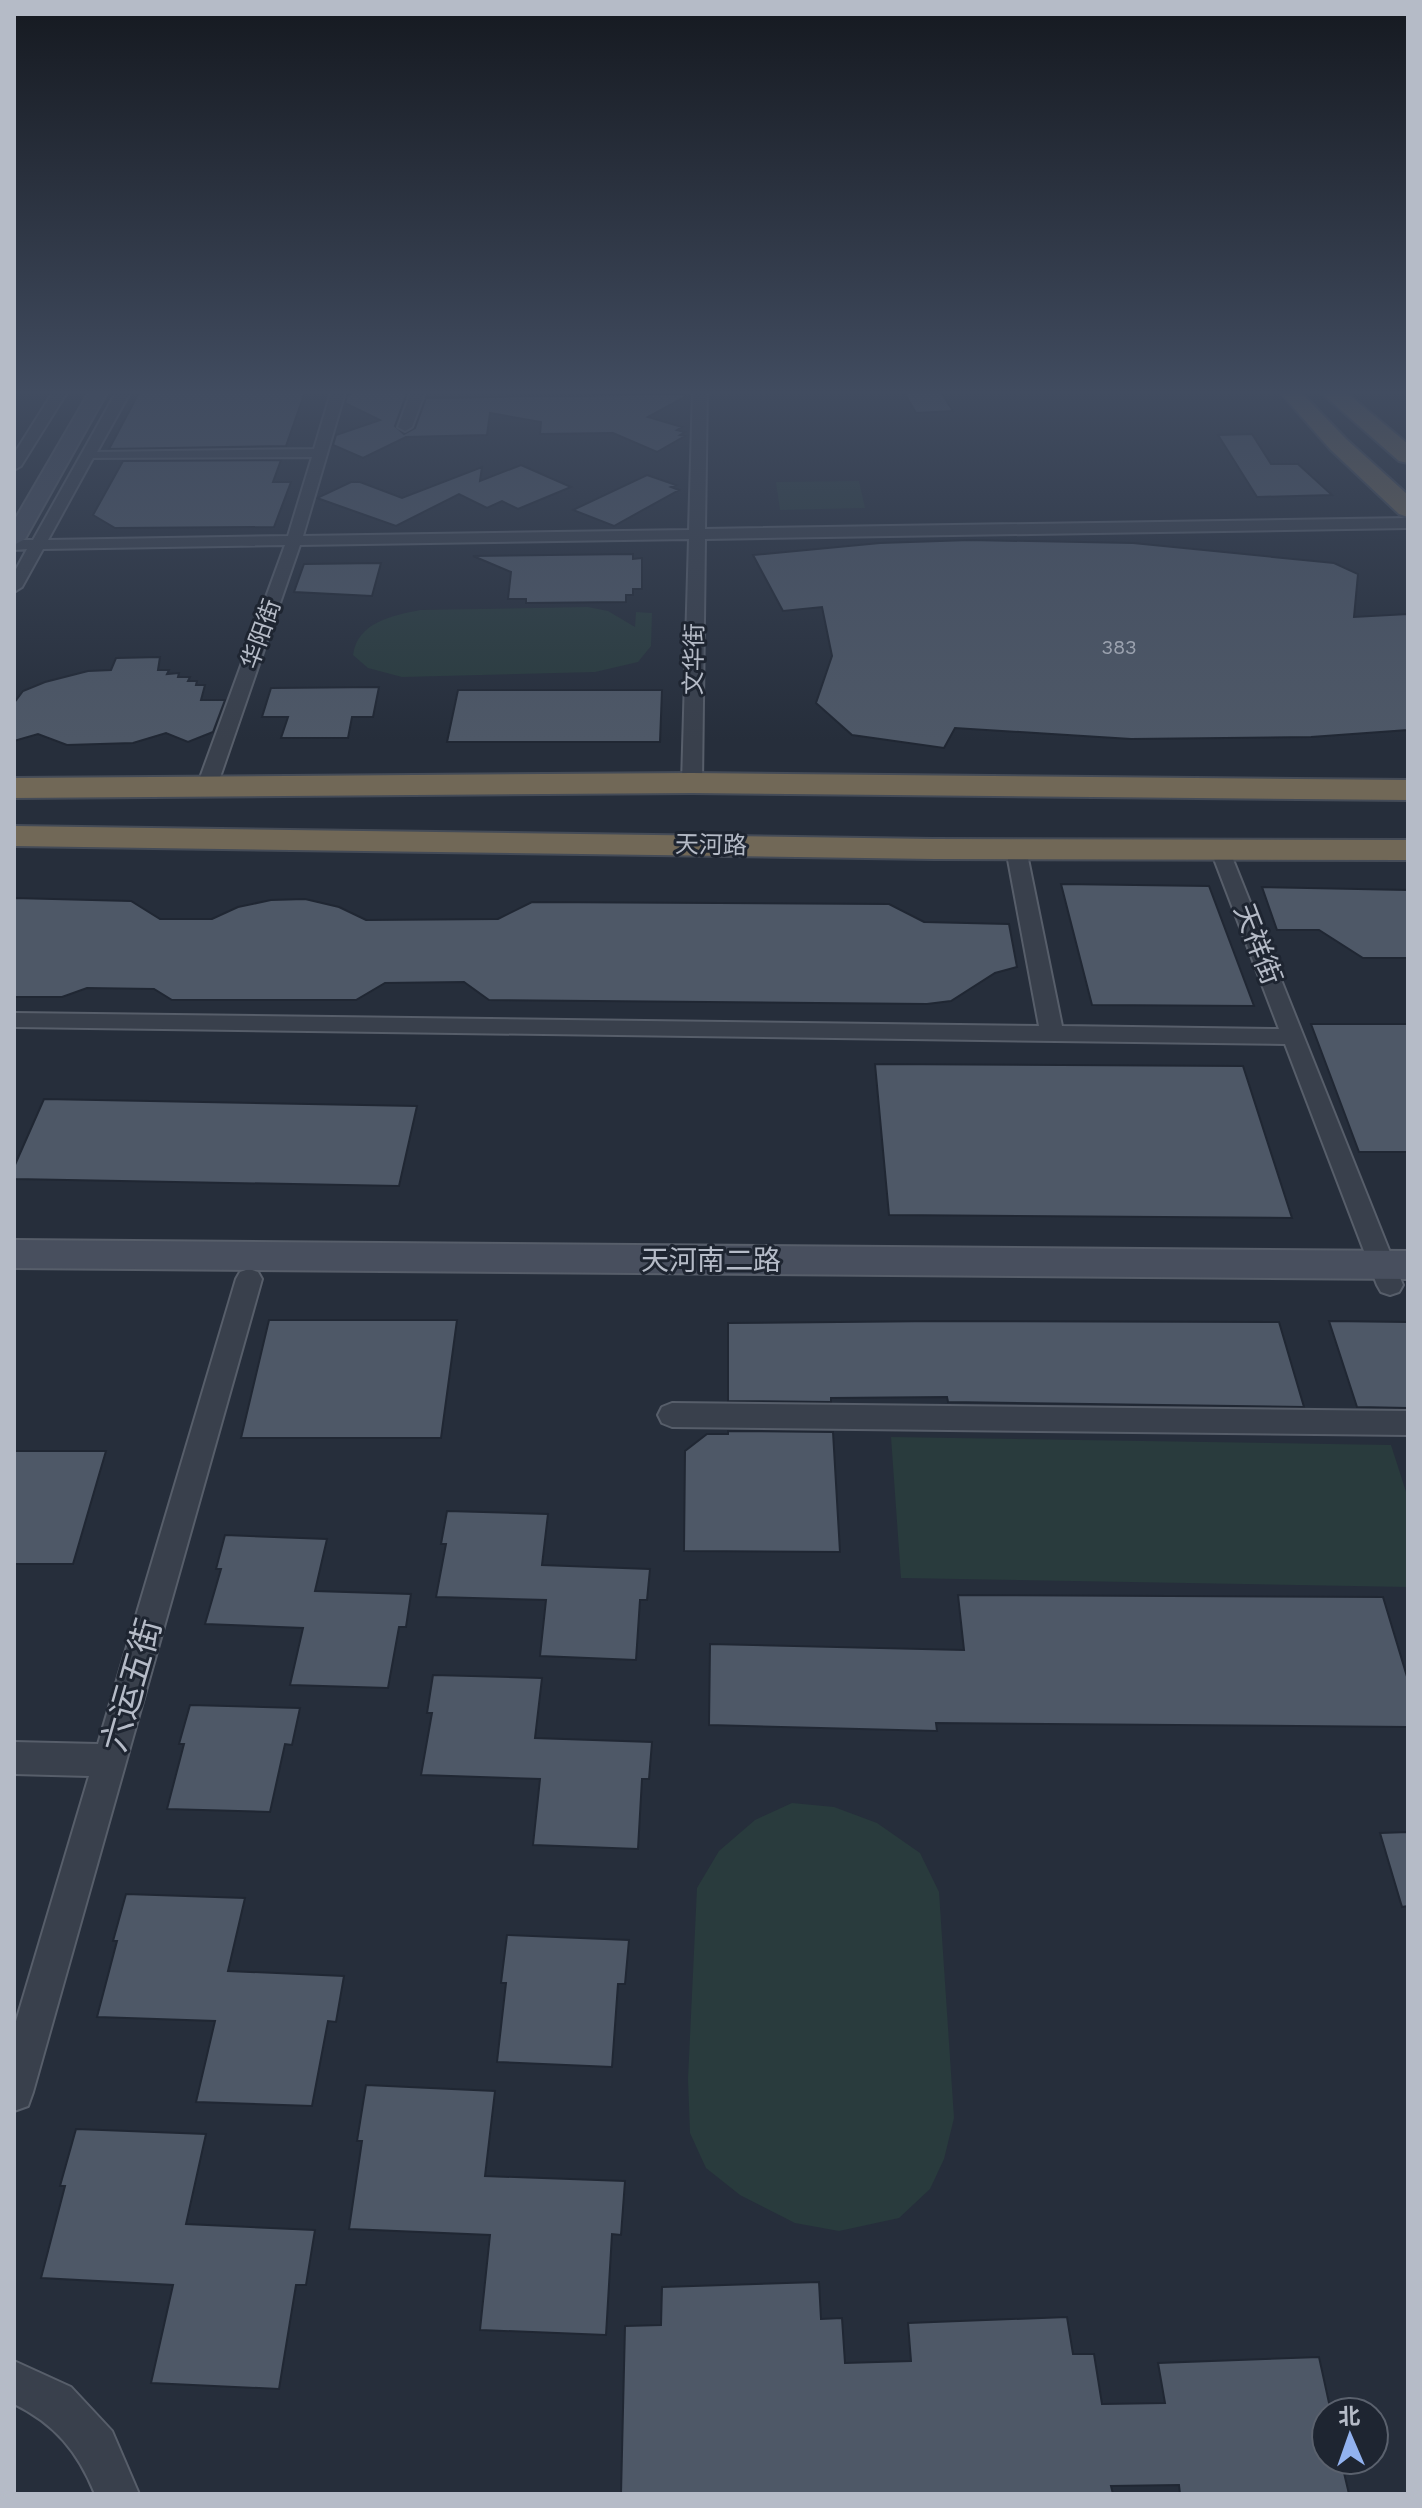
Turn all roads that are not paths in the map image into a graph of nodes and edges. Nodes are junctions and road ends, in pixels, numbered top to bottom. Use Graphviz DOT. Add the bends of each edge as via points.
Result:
graph roads {
  1 [pos="33,506"];
  2 [pos="62,506"];
  3 [pos="304,506"];
  4 [pos="697,506"];
  5 [pos="1408,523"];
  6 [pos="696,535"];
  7 [pos="14,539"];
  8 [pos="294,541"];
  9 [pos="14,545"];
  10 [pos="37,545"];
  11 [pos="14,587"];
  12 [pos="692,783"];
  13 [pos="207,786"];
  14 [pos="14,788"];
  15 [pos="1408,790"];
  16 [pos="14,836"];
  17 [pos="1016,849"];
  18 [pos="1408,850"];
  19 [pos="1221,851"];
  20 [pos="14,1020"];
  21 [pos="1052,1034"];
  22 [pos="1295,1037"];
  23 [pos="14,1254"];
  24 [pos="1397,1275"];
  25 [pos="14,1278"];
  26 [pos="249,1279"];
  27 [pos="672,1415"];
  28 [pos="1408,1423"];
  29 [pos="14,1758"];
  30 [pos="110,1760"];
  31 [pos="14,2092"];
  32 [pos="14,2382"];
  33 [pos="117,2494"];
  1 -- 7 [label="street"];
  2 -- 10 [label="street"];
  3 -- 8 [label="street, 华阳街"];
  4 -- 6 [label="street, 文华街"];
  5 -- 6 [label="street"];
  6 -- 8 [label="street"];
  6 -- 12 [label="street, 文华街"];
  8 -- 10 [label="street"];
  8 -- 13 [label="street, 华阳街"];
  9 -- 10 [label="street"];
  10 -- 11 [label="street"];
  12 -- 13 [label="highway"];
  12 -- 15 [label="highway"];
  13 -- 14 [label="highway"];
  16 -- 17 [label="highway, 天河路"];
  17 -- 19 [label="highway, 天河路"];
  17 -- 21 [label="street"];
  18 -- 19 [label="highway, 天河路"];
  19 -- 22 [label="street, 天祥街"];
  20 -- 21 [label="street"];
  21 -- 22 [label="street"];
  22 -- 24 [label="street, 天祥街"];
  23 -- 24 [label="street, 天河南二路"];
  24 -- 26 [label="street, 天河南二路"];
  25 -- 26 [label="street, 天河南二路"];
  26 -- 30 [label="street, 六运五街"];
  27 -- 28 [label="street"];
  29 -- 30 [label="street"];
  30 -- 31 [label="street, 六运五街"];
  32 -- 33 [label="street" via="56,2402 77,2424 97,2446"];
}
